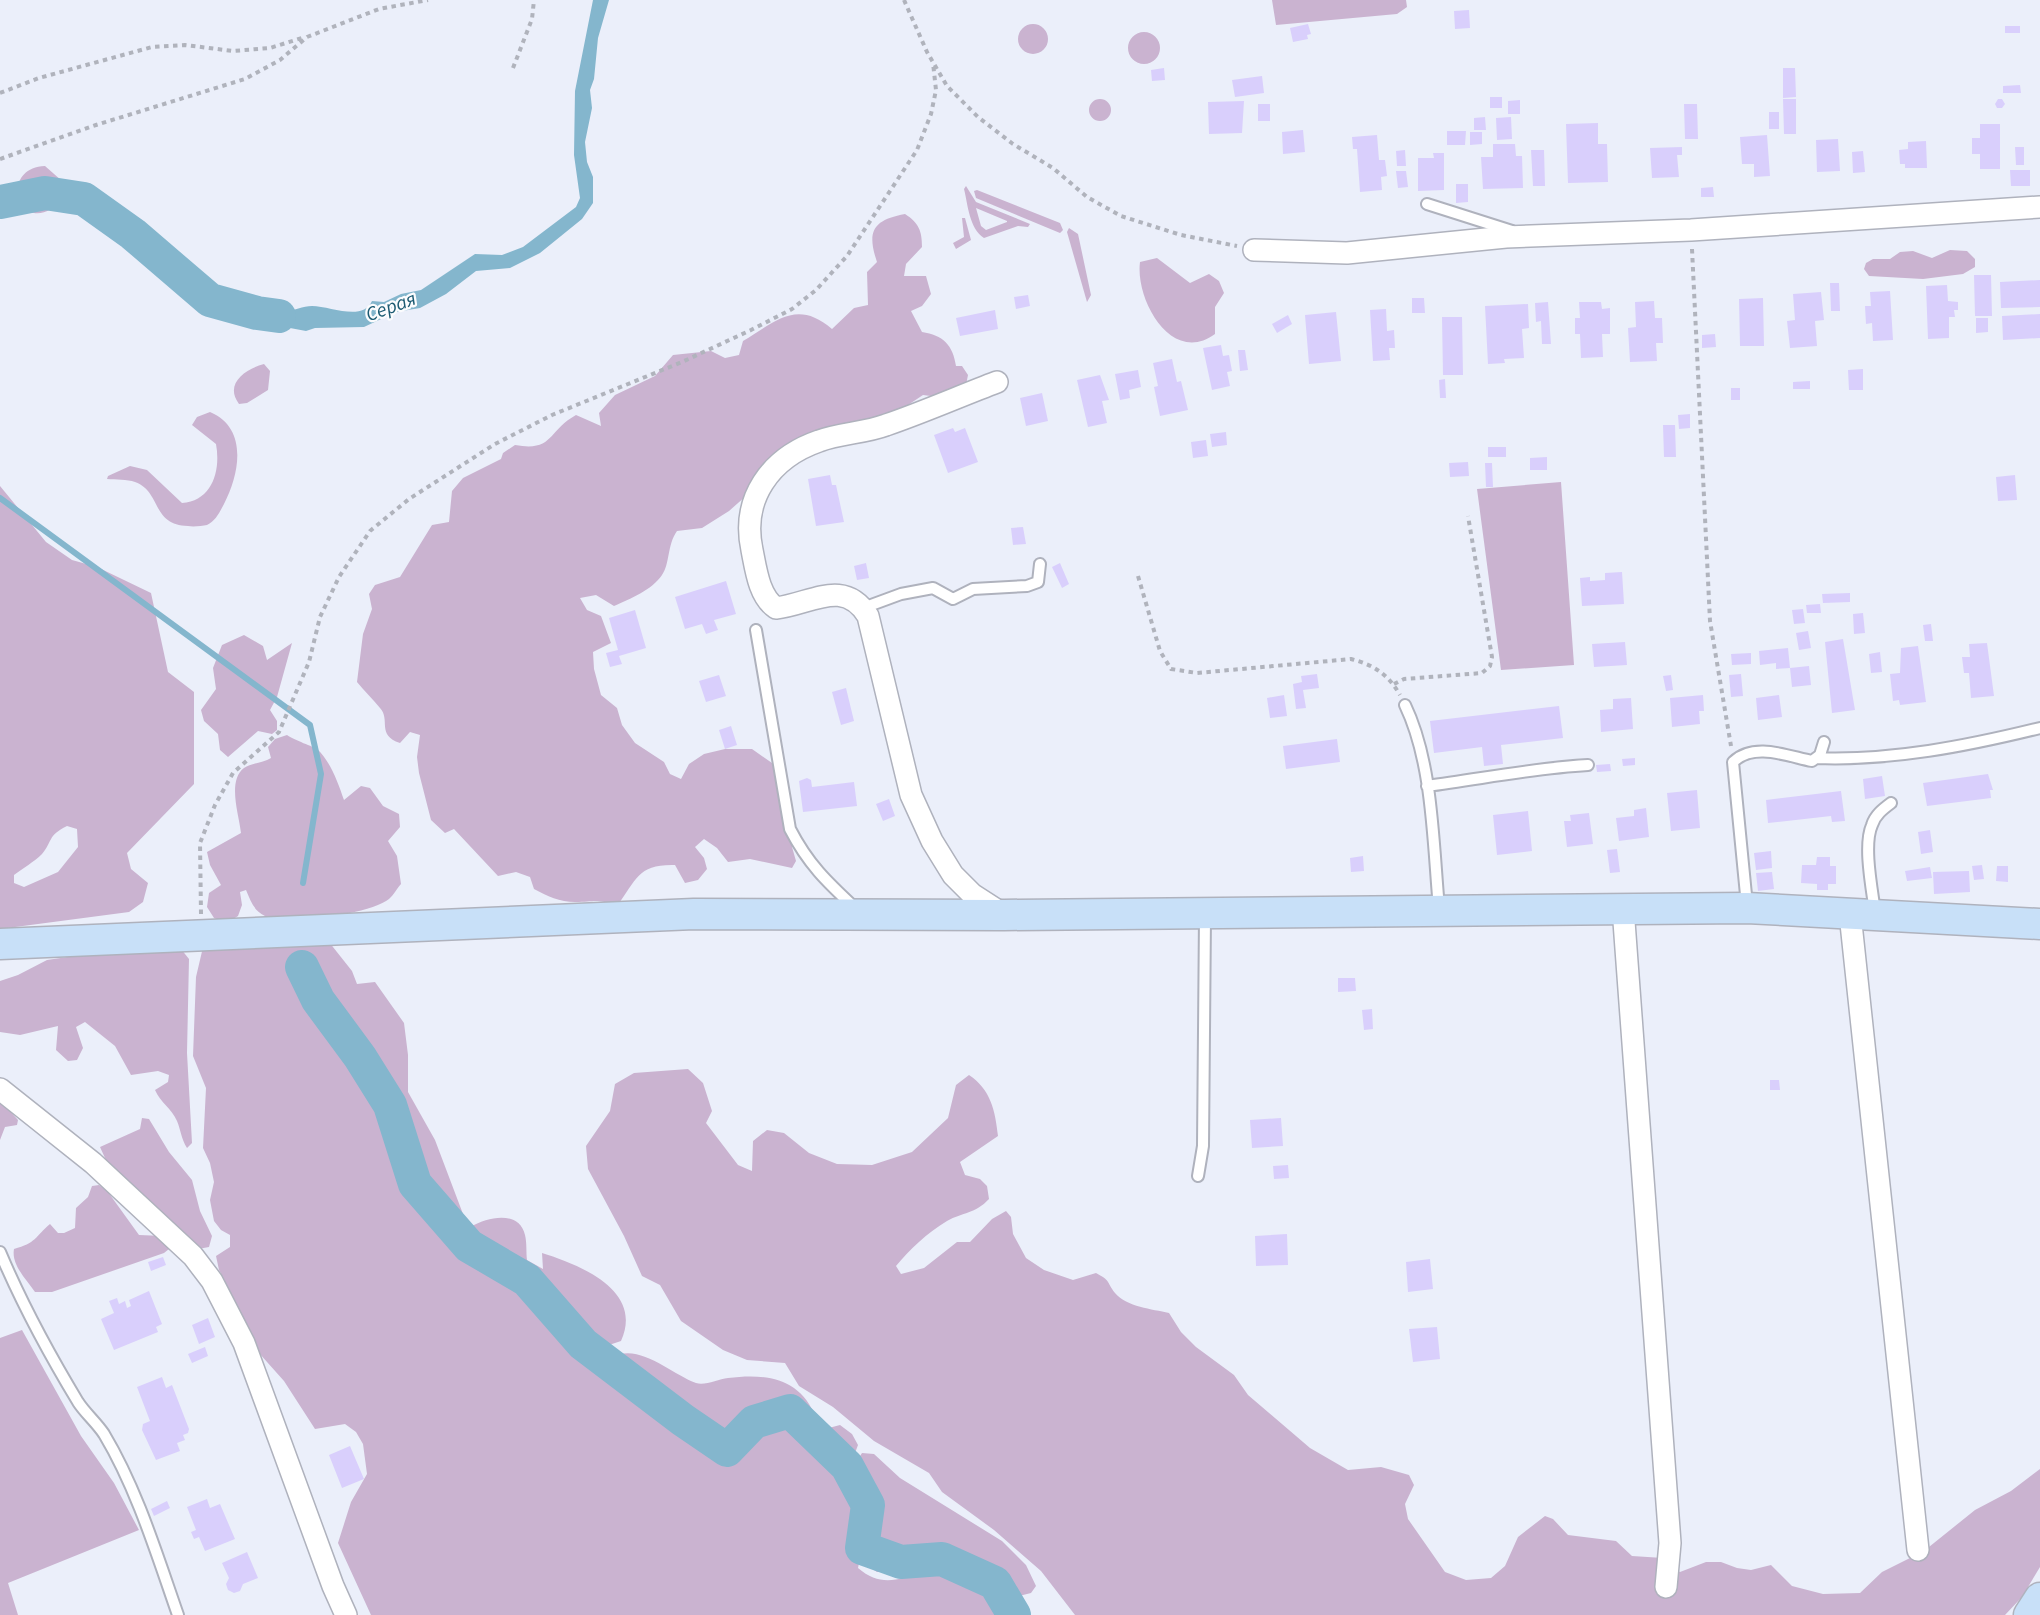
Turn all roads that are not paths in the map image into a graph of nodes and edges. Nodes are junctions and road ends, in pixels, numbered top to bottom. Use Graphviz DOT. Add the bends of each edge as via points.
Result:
graph roads {
  1 [pos="1426,204"];
  2 [pos="2040,207"];
  3 [pos="1530,236"];
  4 [pos="1254,250"];
  5 [pos="997,382"];
  6 [pos="1040,564"];
  7 [pos="863,608"];
  8 [pos="756,630"];
  9 [pos="1405,705"];
  10 [pos="2040,728"];
  11 [pos="1824,742"];
  12 [pos="1816,758"];
  13 [pos="1588,765"];
  14 [pos="1427,786"];
  15 [pos="1891,803"];
  16 [pos="1623,908"];
  17 [pos="1747,908"];
  18 [pos="1439,909"];
  19 [pos="1205,912"];
  20 [pos="861,913"];
  21 [pos="1862,914"];
  22 [pos="1004,915"];
  23 [pos="2040,924"];
  24 [pos="0,944"];
  25 [pos="0,1089"];
  26 [pos="1198,1176"];
  27 [pos="0,1252"];
  28 [pos="1918,1550"];
  29 [pos="1666,1587"];
  30 [pos="2040,1598"];
  31 [pos="178,1615"];
  32 [pos="346,1615"];
  33 [pos="2029,1615"];
  1 -- 3 [label="lane"];
  2 -- 3 [label="street" via="1691,230"];
  3 -- 4 [label="street" via="1347,253"];
  5 -- 7 [label="street" via="884,426 819,441 794,454 767,476 753,498 749,536 759,580 769,603 776,608 826,595 844,596"];
  6 -- 7 [label="lane" via="1038,582 1027,586 973,589 953,599 933,588 901,594"];
  7 -- 22 [label="street" via="911,795 932,841 953,876"];
  8 -- 20 [label="lane" via="790,829 817,873"];
  9 -- 14 [label="lane" via="1414,723"];
  10 -- 12 [label="lane" via="1905,754 1858,760"];
  11 -- 12 [label="lane"];
  12 -- 17 [label="lane" via="1812,761 1758,750 1741,754 1733,762"];
  13 -- 14 [label="lane" via="1542,767 1500,777"];
  14 -- 18 [label="lane"];
  15 -- 21 [label="lane" via="1871,825"];
  16 -- 17 [label="street"];
  16 -- 18 [label="street"];
  16 -- 29 [label="street" via="1670,1543"];
  17 -- 21 [label="street"];
  18 -- 19 [label="street"];
  19 -- 22 [label="street"];
  19 -- 26 [label="lane" via="1203,1146"];
  20 -- 22 [label="street"];
  20 -- 24 [label="street" via="694,914"];
  21 -- 23 [label="street"];
  21 -- 28 [label="street"];
  25 -- 32 [label="street" via="93,1164 193,1256 212,1281 244,1343"];
  27 -- 31 [label="lane" via="47,1349 80,1404 103,1433 124,1475"];
  30 -- 33 [label="street"];
}
